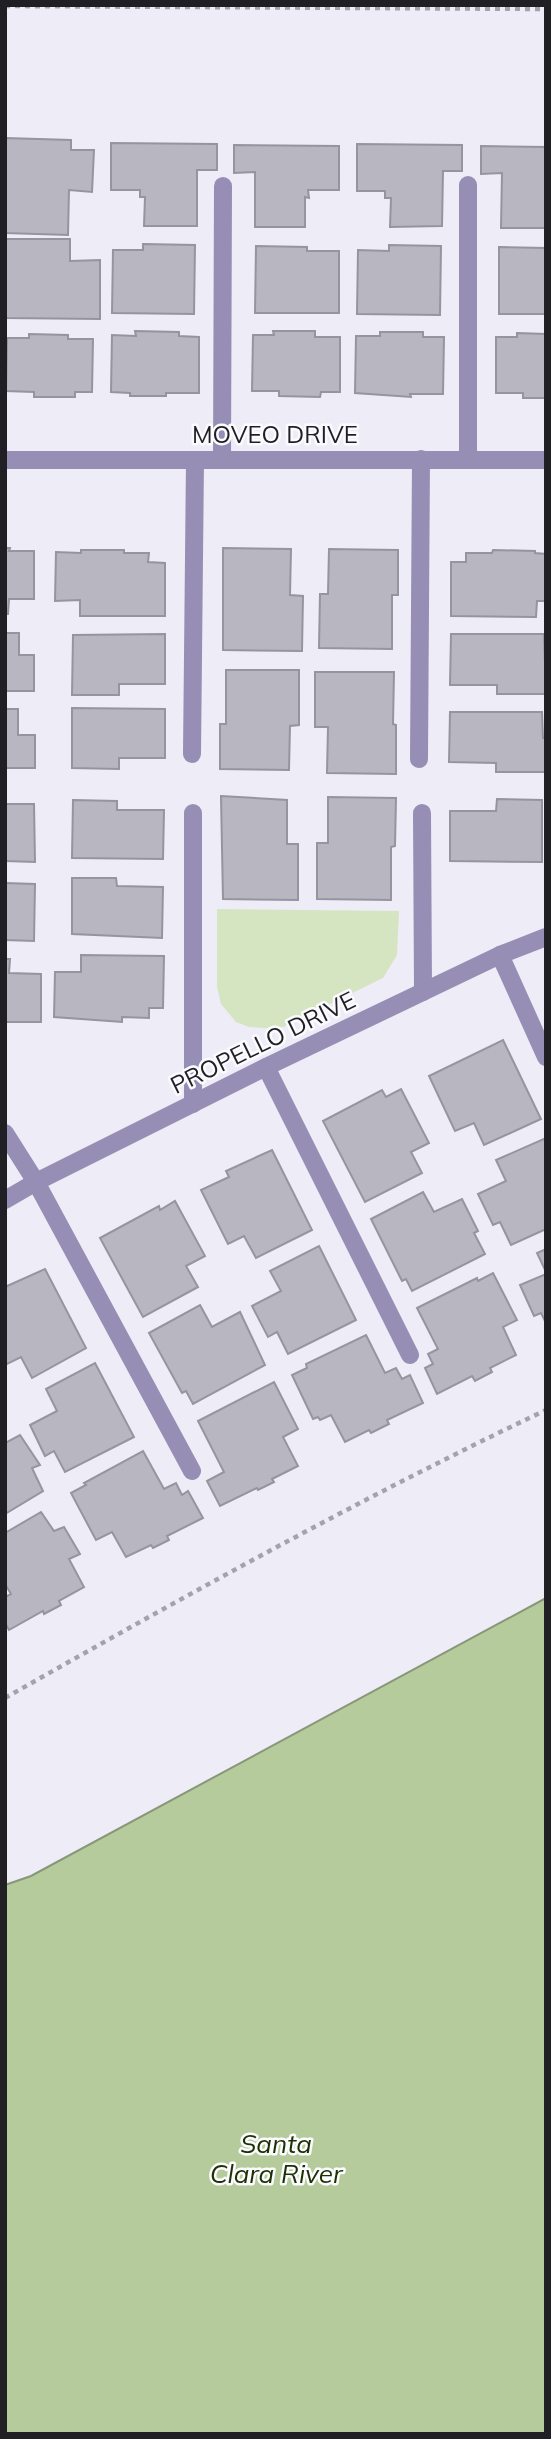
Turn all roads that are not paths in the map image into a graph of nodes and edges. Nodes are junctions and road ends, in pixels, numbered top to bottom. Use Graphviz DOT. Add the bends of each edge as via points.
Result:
graph roads {
  1 [pos="223,186"];
  2 [pos="468,186"];
  3 [pos="421,459"];
  4 [pos="5,460"];
  5 [pos="195,460"];
  6 [pos="222,460"];
  7 [pos="468,460"];
  8 [pos="546,460"];
  9 [pos="192,754"];
  10 [pos="419,759"];
  11 [pos="193,813"];
  12 [pos="422,813"];
  13 [pos="546,937"];
  14 [pos="500,956"];
  15 [pos="423,992"];
  16 [pos="546,1057"];
  17 [pos="266,1067"];
  18 [pos="193,1104"];
  19 [pos="5,1133"];
  20 [pos="36,1182"];
  21 [pos="5,1200"];
  22 [pos="410,1356"];
  23 [pos="192,1471"];
  1 -- 6 [label="street"];
  2 -- 7 [label="street"];
  3 -- 6 [label="street, MOVEO DRIVE"];
  3 -- 7 [label="street, MOVEO DRIVE"];
  3 -- 10 [label="street"];
  4 -- 5 [label="street, MOVEO DRIVE"];
  5 -- 6 [label="street, MOVEO DRIVE"];
  5 -- 9 [label="street"];
  7 -- 8 [label="street, MOVEO DRIVE"];
  11 -- 18 [label="street"];
  12 -- 15 [label="street"];
  13 -- 14 [label="street, PROPELLO DRIVE"];
  14 -- 15 [label="street, PROPELLO DRIVE"];
  14 -- 16 [label="street"];
  15 -- 17 [label="street, PROPELLO DRIVE"];
  17 -- 18 [label="street, PROPELLO DRIVE"];
  17 -- 22 [label="street"];
  18 -- 20 [label="street, PROPELLO DRIVE"];
  19 -- 20 [label="street"];
  20 -- 21 [label="street, PROPELLO DRIVE"];
  20 -- 23 [label="street"];
}
